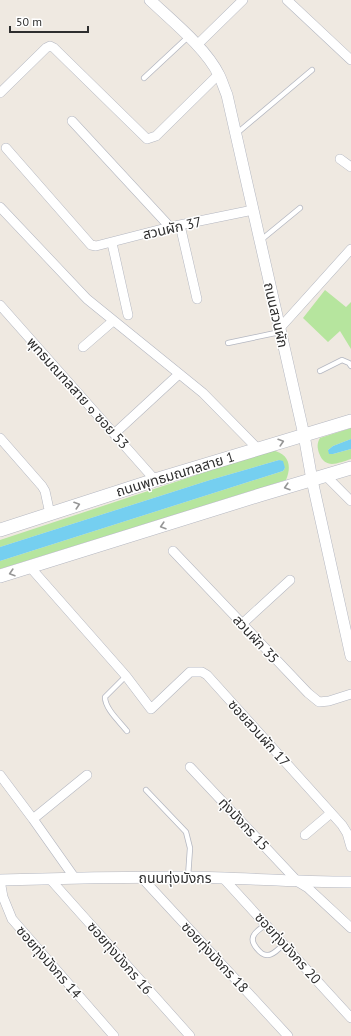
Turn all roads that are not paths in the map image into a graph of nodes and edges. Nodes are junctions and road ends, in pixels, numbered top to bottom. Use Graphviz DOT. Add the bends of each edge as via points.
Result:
graph roads {
  1 [pos="150,0"];
  2 [pos="243,0"];
  3 [pos="287,0"];
  4 [pos="188,37"];
  5 [pos="197,45"];
  6 [pos="351,60"];
  7 [pos="312,70"];
  8 [pos="219,74"];
  9 [pos="144,78"];
  10 [pos="0,93"];
  11 [pos="72,121"];
  12 [pos="236,134"];
  13 [pos="6,148"];
  14 [pos="340,158"];
  15 [pos="351,167"];
  16 [pos="0,207"];
  17 [pos="300,208"];
  18 [pos="253,210"];
  19 [pos="180,225"];
  20 [pos="170,227"];
  21 [pos="260,241"];
  22 [pos="112,243"];
  23 [pos="349,254"];
  24 [pos="197,299"];
  25 [pos="0,305"];
  26 [pos="128,315"];
  27 [pos="113,321"];
  28 [pos="280,331"];
  29 [pos="228,343"];
  30 [pos="83,347"];
  31 [pos="351,366"];
  32 [pos="320,371"];
  33 [pos="179,374"];
  34 [pos="351,421"];
  35 [pos="114,434"];
  36 [pos="0,438"];
  37 [pos="304,439"];
  38 [pos="258,449"];
  39 [pos="351,468"];
  40 [pos="311,475"];
  41 [pos="326,476"];
  42 [pos="155,480"];
  43 [pos="351,501"];
  44 [pos="50,514"];
  45 [pos="0,530"];
  46 [pos="173,551"];
  47 [pos="30,567"];
  48 [pos="0,576"];
  49 [pos="290,580"];
  50 [pos="242,624"];
  51 [pos="351,656"];
  52 [pos="126,676"];
  53 [pos="351,694"];
  54 [pos="127,731"];
  55 [pos="190,767"];
  56 [pos="0,775"];
  57 [pos="87,775"];
  58 [pos="146,790"];
  59 [pos="331,813"];
  60 [pos="33,819"];
  61 [pos="305,835"];
  62 [pos="351,847"];
  63 [pos="74,877"];
  64 [pos="188,877"];
  65 [pos="142,878"];
  66 [pos="50,879"];
  67 [pos="224,879"];
  68 [pos="0,880"];
  69 [pos="298,882"];
  70 [pos="351,882"];
  71 [pos="266,924"];
  72 [pos="351,928"];
  73 [pos="284,944"];
  74 [pos="351,1018"];
  75 [pos="114,1036"];
  76 [pos="190,1036"];
  77 [pos="288,1036"];
  1 -- 4 [label="street, ถนนสวนผัก"];
  2 -- 5 [label="street"];
  3 -- 6 [label="street"];
  4 -- 5 [label="street, ถนนสวนผัก"];
  4 -- 9 [label="lane"];
  5 -- 8 [label="street, ถนนสวนผัก"];
  7 -- 12 [label="lane"];
  8 -- 10 [label="street" via="156,136 147,139 50,46"];
  8 -- 12 [label="street, ถนนสวนผัก"];
  11 -- 20 [label="street"];
  12 -- 18 [label="street, ถนนสวนผัก"];
  13 -- 22 [label="street, สวนผัก 37" via="92,245"];
  14 -- 15 [label="street"];
  16 -- 27 [label="street" via="82,293"];
  17 -- 21 [label="lane"];
  18 -- 19 [label="street, สวนผัก 37"];
  18 -- 21 [label="street, ถนนสวนผัก"];
  19 -- 20 [label="street, สวนผัก 37"];
  19 -- 24 [label="street"];
  20 -- 22 [label="street, สวนผัก 37"];
  21 -- 28 [label="street, ถนนสวนผัก"];
  22 -- 26 [label="street"];
  23 -- 28 [label="street"];
  25 -- 35 [label="street, พุทธมณฑลสาย ๑ ซอย 53"];
  27 -- 30 [label="street"];
  27 -- 33 [label="street"];
  28 -- 29 [label="lane"];
  28 -- 37 [label="street, ถนนสวนผัก"];
  31 -- 32 [label="lane" via="342,360"];
  33 -- 35 [label="street"];
  33 -- 38 [label="street" via="203,392"];
  34 -- 37 [label="main road, ถนนพุทธมณฑลสาย 1"];
  35 -- 42 [label="street, พุทธมณฑลสาย ๑ ซอย 53"];
  36 -- 44 [label="street" via="42,486"];
  38 -- 37 [label="main road, ถนนพุทธมณฑลสาย 1, one-way"];
  37 -- 40 [label="street, ถนนสวนผัก"];
  38 -- 42 [label="main road, ถนนพุทธมณฑลสาย 1"];
  39 -- 41 [label="main road"];
  40 -- 41 [label="main road"];
  40 -- 47 [label="main road, one-way"];
  40 -- 51 [label="street, ถนนสวนผัก"];
  41 -- 43 [label="street"];
  44 -- 42 [label="main road, ถนนพุทธมณฑลสาย 1, one-way"];
  44 -- 45 [label="main road, ถนนพุทธมณฑลสาย 1"];
  46 -- 50 [label="street, สวนผัก 35"];
  47 -- 48 [label="main road, one-way"];
  47 -- 52 [label="street"];
  49 -- 50 [label="street"];
  50 -- 53 [label="street, สวนผัก 35" via="319,702"];
  52 -- 54 [label="lane" via="105,697 105,701"];
  52 -- 59 [label="street, ซอยสวนผัก 17" via="151,709 190,672 202,672 207,675"];
  55 -- 69 [label="street, ทุ่งมังกร 15"];
  56 -- 60 [label="street"];
  57 -- 60 [label="street"];
  58 -- 64 [label="lane" via="186,832 190,848"];
  59 -- 61 [label="street"];
  59 -- 62 [label="street, ซอยสวนผัก 17" via="347,833"];
  60 -- 63 [label="street"];
  63 -- 65 [label="street, ถนนทุ่งมังกร"];
  63 -- 66 [label="street, ถนนทุ่งมังกร"];
  64 -- 65 [label="street, ถนนทุ่งมังกร"];
  64 -- 67 [label="street, ถนนทุ่งมังกร"];
  65 -- 77 [label="street, ซอยทุ่งมังกร 18"];
  66 -- 68 [label="street, ถนนทุ่งมังกร"];
  66 -- 76 [label="street, ซอยทุ่งมังกร 16"];
  67 -- 69 [label="street, ถนนทุ่งมังกร"];
  67 -- 71 [label="street, ซอยทุ่งมังกร 20"];
  68 -- 75 [label="street, ซอยทุ่งมังกร 14" via="3,897 12,919"];
  69 -- 70 [label="street, ถนนทุ่งมังกร"];
  69 -- 72 [label="street, ทุ่งมังกร 15" via="308,888"];
  71 -- 73 [label="street, ซอยทุ่งมังกร 20"];
  71 -- 73 [label="lane" via="254,935 254,944 259,951 268,956"];
  73 -- 74 [label="street, ซอยทุ่งมังกร 20"];
}
